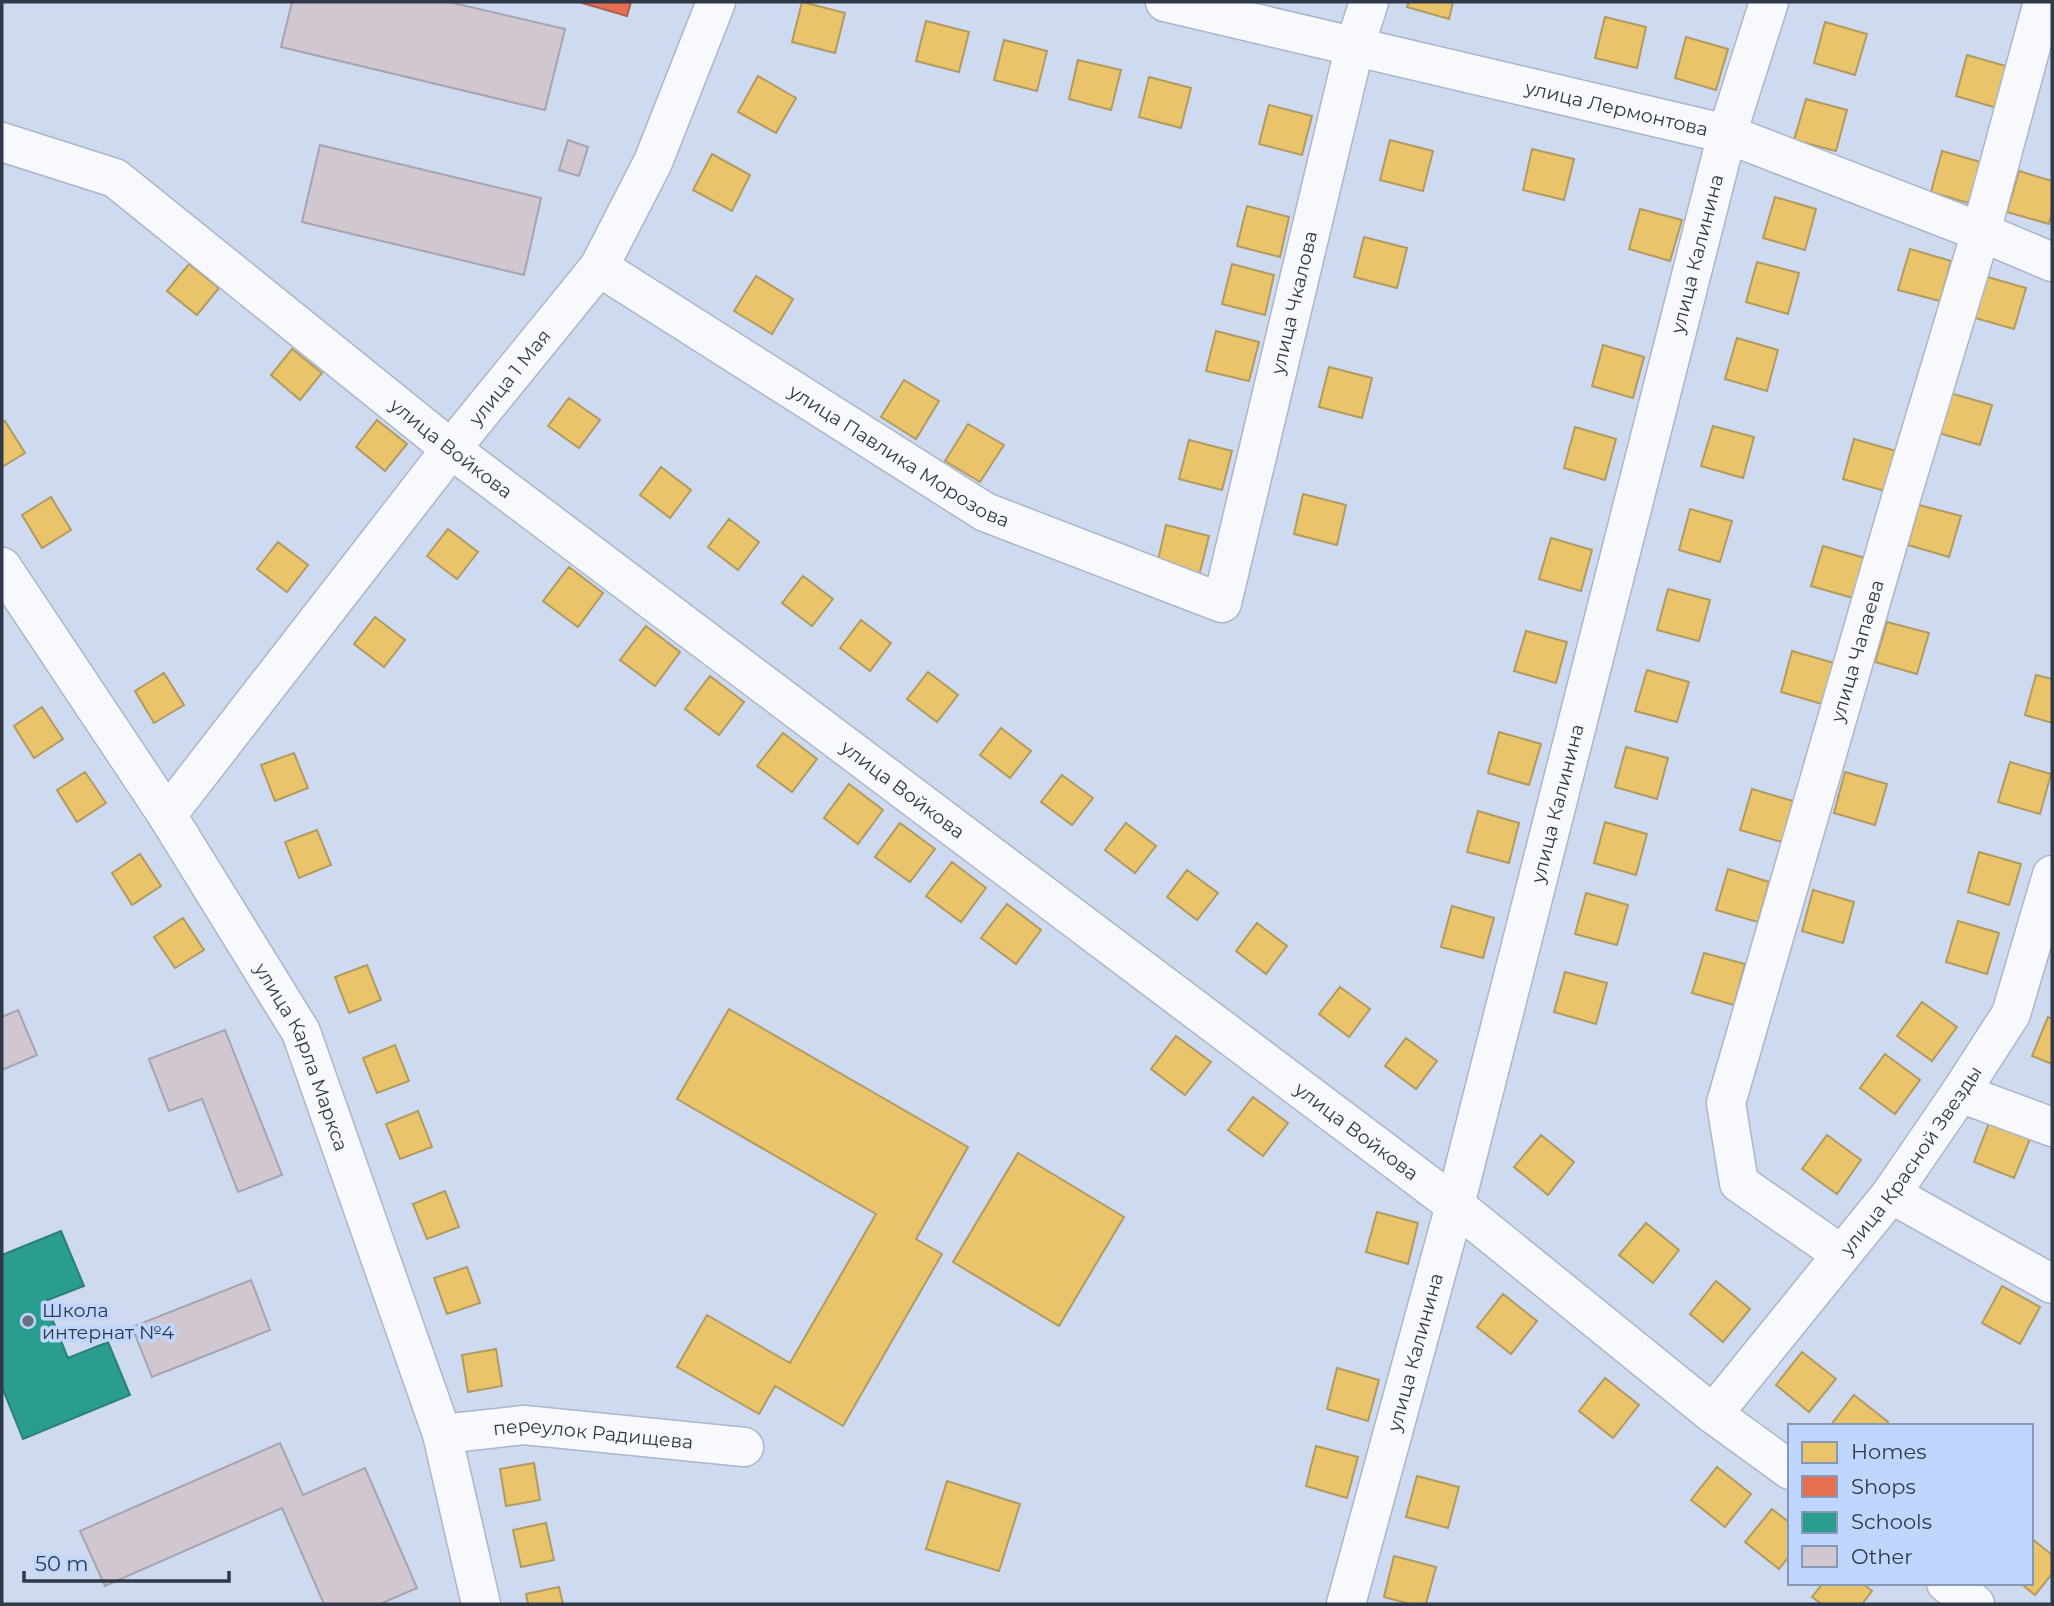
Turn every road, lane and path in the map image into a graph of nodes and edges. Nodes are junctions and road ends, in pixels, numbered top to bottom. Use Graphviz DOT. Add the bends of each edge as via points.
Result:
graph roads {
  1 [pos="716,2"];
  2 [pos="1165,2"];
  3 [pos="1369,2"];
  4 [pos="1769,2"];
  5 [pos="2043,2"];
  6 [pos="1355,45"];
  7 [pos="1727,134"];
  8 [pos="2,142"];
  9 [pos="1981,232"];
  10 [pos="2052,262"];
  11 [pos="599,267"];
  12 [pos="451,449"];
  13 [pos="2,567"];
  14 [pos="1222,603"];
  15 [pos="167,815"];
  16 [pos="2052,875"];
  17 [pos="1960,1093"];
  18 [pos="2052,1127"];
  19 [pos="1891,1194"];
  20 [pos="1455,1205"];
  21 [pos="1841,1254"];
  22 [pos="2052,1284"];
  23 [pos="1713,1414"];
  24 [pos="442,1434"];
  25 [pos="744,1447"];
  26 [pos="1788,1469"];
  27 [pos="1949,1585"];
  28 [pos="481,1604"];
  29 [pos="1346,1604"];
  30 [pos="1975,1604"];
  1 -- 11 [label="street, улица 1 Мая" via="653,162"];
  2 -- 6 [label="street, улица Лермонтова"];
  3 -- 6 [label="street, улица Чкалова"];
  4 -- 7 [label="street, улица Калинина"];
  5 -- 9 [label="street, улица Чапаева"];
  6 -- 7 [label="street, улица Лермонтова"];
  6 -- 14 [label="street, улица Чкалова"];
  7 -- 9 [label="street, улица Лермонтова"];
  7 -- 20 [label="street, улица Калинина"];
  8 -- 12 [label="street, улица Войкова" via="115,178"];
  9 -- 10 [label="street, улица Лермонтова"];
  9 -- 21 [label="street, улица Чапаева" via="1727,1103 1739,1182"];
  11 -- 12 [label="street, улица 1 Мая"];
  11 -- 14 [label="street, улица Павлика Морозова" via="985,512"];
  12 -- 15 [label="street, улица 1 Мая"];
  12 -- 20 [label="street, улица Войкова"];
  13 -- 15 [label="street, улица Карла Маркса"];
  15 -- 24 [label="street, улица Карла Маркса" via="301,1032"];
  16 -- 17 [label="street, улица Красной Звезды" via="2011,1014"];
  17 -- 18 [label="street"];
  17 -- 19 [label="street, улица Красной Звезды"];
  19 -- 21 [label="street, улица Красной Звезды"];
  19 -- 22 [label="street"];
  20 -- 23 [label="street, улица Войкова"];
  20 -- 29 [label="street, улица Калинина"];
  21 -- 23 [label="street, улица Красной Звезды"];
  23 -- 26 [label="street, улица Войкова"];
  24 -- 25 [label="street, переулок Радищева" via="524,1425"];
  24 -- 28 [label="street, улица Карла Маркса"];
  27 -- 30 [label="street"];
}
